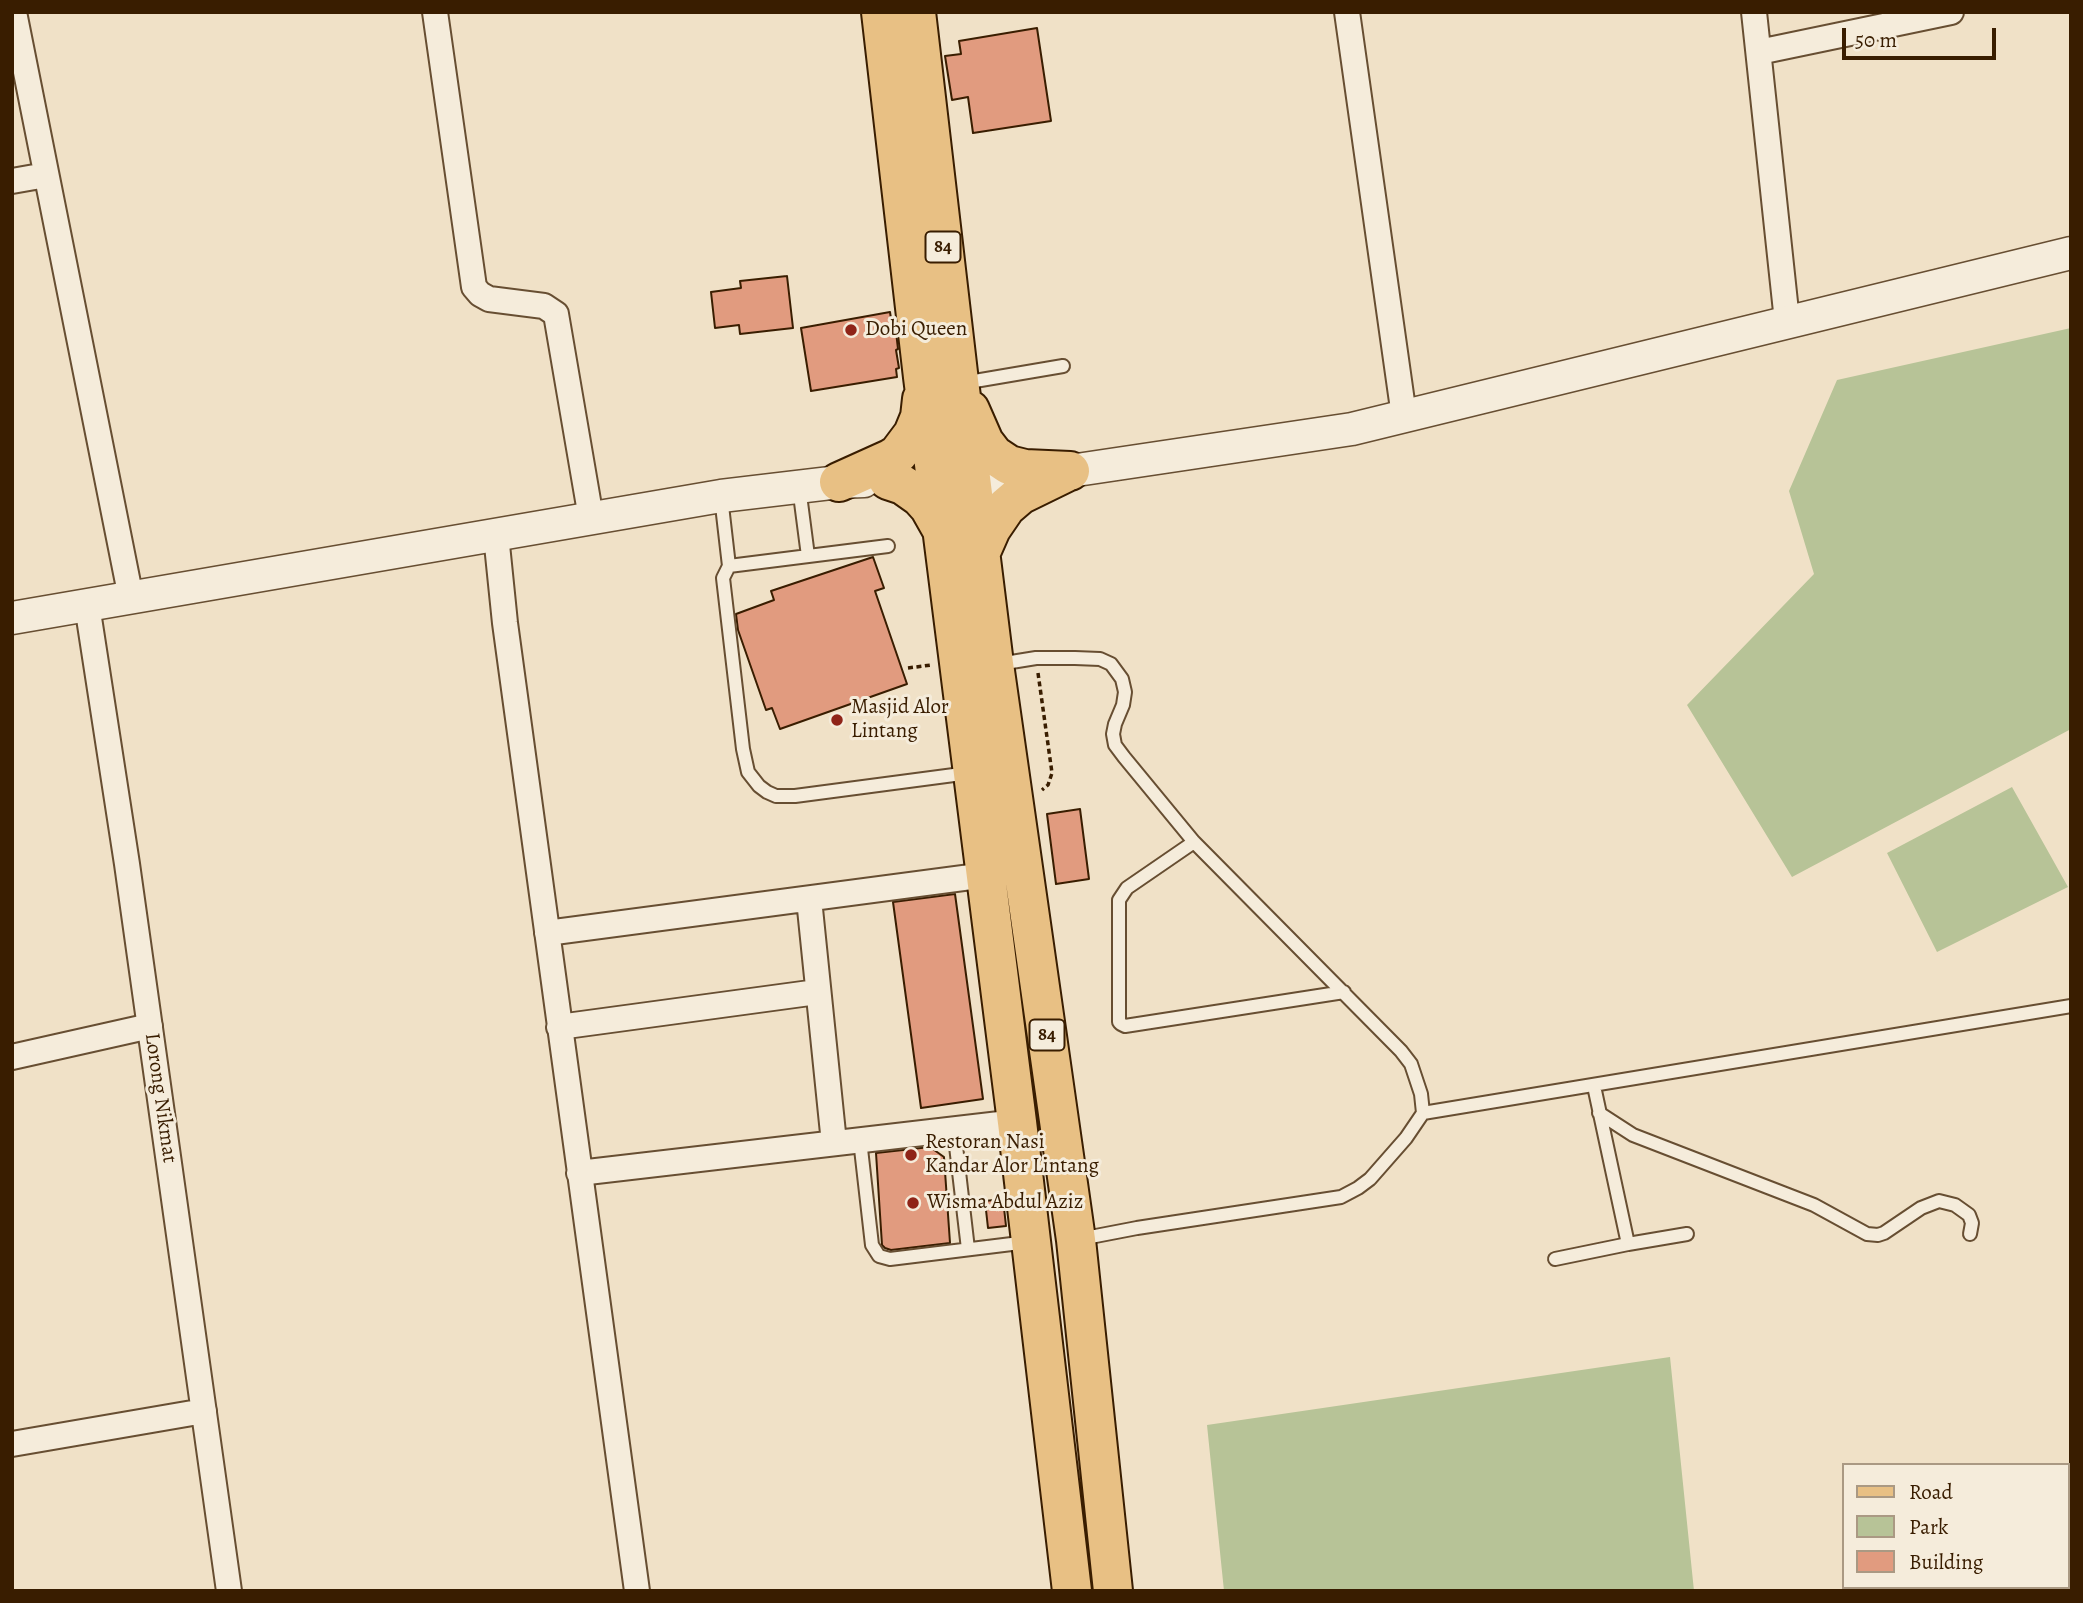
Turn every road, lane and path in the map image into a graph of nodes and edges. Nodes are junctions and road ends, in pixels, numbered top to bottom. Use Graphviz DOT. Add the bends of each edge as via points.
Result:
graph roads {
  1 [pos="14,12"];
  2 [pos="435,12"];
  3 [pos="881,12"];
  4 [pos="916,12"];
  5 [pos="1347,12"];
  6 [pos="1754,12"];
  7 [pos="1951,12"];
  8 [pos="1759,52"];
  9 [pos="46,175"];
  10 [pos="12,181"];
  11 [pos="2071,253"];
  12 [pos="1787,321"];
  13 [pos="1063,366"];
  14 [pos="948,384"];
  15 [pos="1404,416"];
  16 [pos="1070,471"];
  17 [pos="888,480"];
  18 [pos="954,481"];
  19 [pos="839,482"];
  20 [pos="799,486"];
  21 [pos="721,496"];
  22 [pos="591,518"];
  23 [pos="943,532"];
  24 [pos="496,535"];
  25 [pos="888,547"];
  26 [pos="980,554"];
  27 [pos="808,556"];
  28 [pos="729,566"];
  29 [pos="131,598"];
  30 [pos="87,605"];
  31 [pos="12,618"];
  32 [pos="1036,658"];
  33 [pos="994,664"];
  34 [pos="973,773"];
  35 [pos="1013,797"];
  36 [pos="1194,842"];
  37 [pos="986,875"];
  38 [pos="809,899"];
  39 [pos="547,933"];
  40 [pos="817,992"];
  41 [pos="1344,992"];
  42 [pos="2071,1006"];
  43 [pos="150,1026"];
  44 [pos="559,1027"];
  45 [pos="12,1057"];
  46 [pos="1594,1086"];
  47 [pos="1600,1112"];
  48 [pos="1423,1113"];
  49 [pos="1017,1122"];
  50 [pos="954,1129"];
  51 [pos="860,1140"];
  52 [pos="834,1143"];
  53 [pos="579,1173"];
  54 [pos="1687,1234"];
  55 [pos="1970,1234"];
  56 [pos="1076,1240"];
  57 [pos="1031,1242"];
  58 [pos="1628,1244"];
  59 [pos="968,1249"];
  60 [pos="1555,1259"];
  61 [pos="204,1411"];
  62 [pos="12,1444"];
  63 [pos="229,1591"];
  64 [pos="637,1591"];
  65 [pos="1072,1591"];
  66 [pos="1113,1591"];
  1 -- 9 [label="street"];
  2 -- 22 [label="street" via="474,287 489,299 544,306 556,314"];
  3 -- 14 [label="main road, 84"];
  4 -- 14 [label="main road, 84"];
  5 -- 15 [label="street"];
  6 -- 8 [label="street"];
  7 -- 8 [label="street"];
  8 -- 12 [label="street"];
  9 -- 10 [label="street"];
  9 -- 29 [label="street"];
  11 -- 12 [label="street"];
  12 -- 15 [label="street"];
  13 -- 14 [label="lane"];
  14 -- 16 [label="main road" via="994,456 1016,468"];
  14 -- 18 [label="main road, 84"];
  14 -- 19 [label="main road" via="891,459"];
  15 -- 16 [label="street" via="1329,433"];
  16 -- 18 [label="street"];
  16 -- 26 [label="main road" via="1020,495 1006,507"];
  17 -- 18 [label="street"];
  17 -- 19 [label="street"];
  17 -- 23 [label="main road" via="920,497"];
  18 -- 23 [label="main road, 84"];
  18 -- 26 [label="main road, 84"];
  19 -- 20 [label="street"];
  20 -- 21 [label="street"];
  20 -- 27 [label="lane"];
  21 -- 22 [label="street"];
  21 -- 28 [label="lane"];
  22 -- 24 [label="street"];
  23 -- 34 [label="main road, 84"];
  24 -- 29 [label="street"];
  24 -- 39 [label="street"];
  25 -- 27 [label="lane"];
  26 -- 33 [label="main road, 84"];
  27 -- 28 [label="lane"];
  28 -- 34 [label="lane" via="723,578 743,749 748,772 759,786 776,796 795,796"];
  29 -- 30 [label="street"];
  30 -- 31 [label="street"];
  30 -- 43 [label="street, Lorong Nikmat"];
  32 -- 33 [label="lane"];
  32 -- 35 [label="path" via="1052,773 1048,785 1037,794"];
  32 -- 36 [label="lane" via="1100,659 1111,664 1125,692 1113,734 1115,745"];
  33 -- 35 [label="main road, 84"];
  34 -- 37 [label="main road, 84"];
  35 -- 56 [label="main road, 84"];
  36 -- 41 [label="lane"];
  36 -- 41 [label="lane" via="1127,888 1119,900 1121,1024"];
  37 -- 38 [label="street"];
  37 -- 49 [label="main road, 84"];
  38 -- 39 [label="street"];
  38 -- 40 [label="street"];
  39 -- 44 [label="street"];
  40 -- 44 [label="street"];
  40 -- 52 [label="street"];
  41 -- 48 [label="lane" via="1411,1064 1422,1094"];
  42 -- 46 [label="lane"];
  43 -- 45 [label="street"];
  43 -- 61 [label="street, Lorong Nikmat"];
  44 -- 53 [label="street"];
  46 -- 47 [label="lane"];
  46 -- 48 [label="lane"];
  47 -- 55 [label="lane" via="1633,1135 1814,1205 1867,1234 1884,1233 1939,1201 1969,1215"];
  47 -- 58 [label="lane"];
  48 -- 56 [label="lane" via="1370,1179 1340,1197"];
  49 -- 50 [label="street"];
  49 -- 57 [label="main road, 84"];
  50 -- 51 [label="street"];
  50 -- 59 [label="lane"];
  51 -- 52 [label="street"];
  51 -- 59 [label="lane" via="872,1245 879,1256 890,1259"];
  52 -- 53 [label="street"];
  53 -- 64 [label="street"];
  54 -- 58 [label="lane"];
  56 -- 66 [label="main road, 84"];
  57 -- 59 [label="lane"];
  57 -- 65 [label="main road, 84"];
  58 -- 60 [label="lane"];
  61 -- 62 [label="street"];
  61 -- 63 [label="street, Lorong Nikmat"];
}
